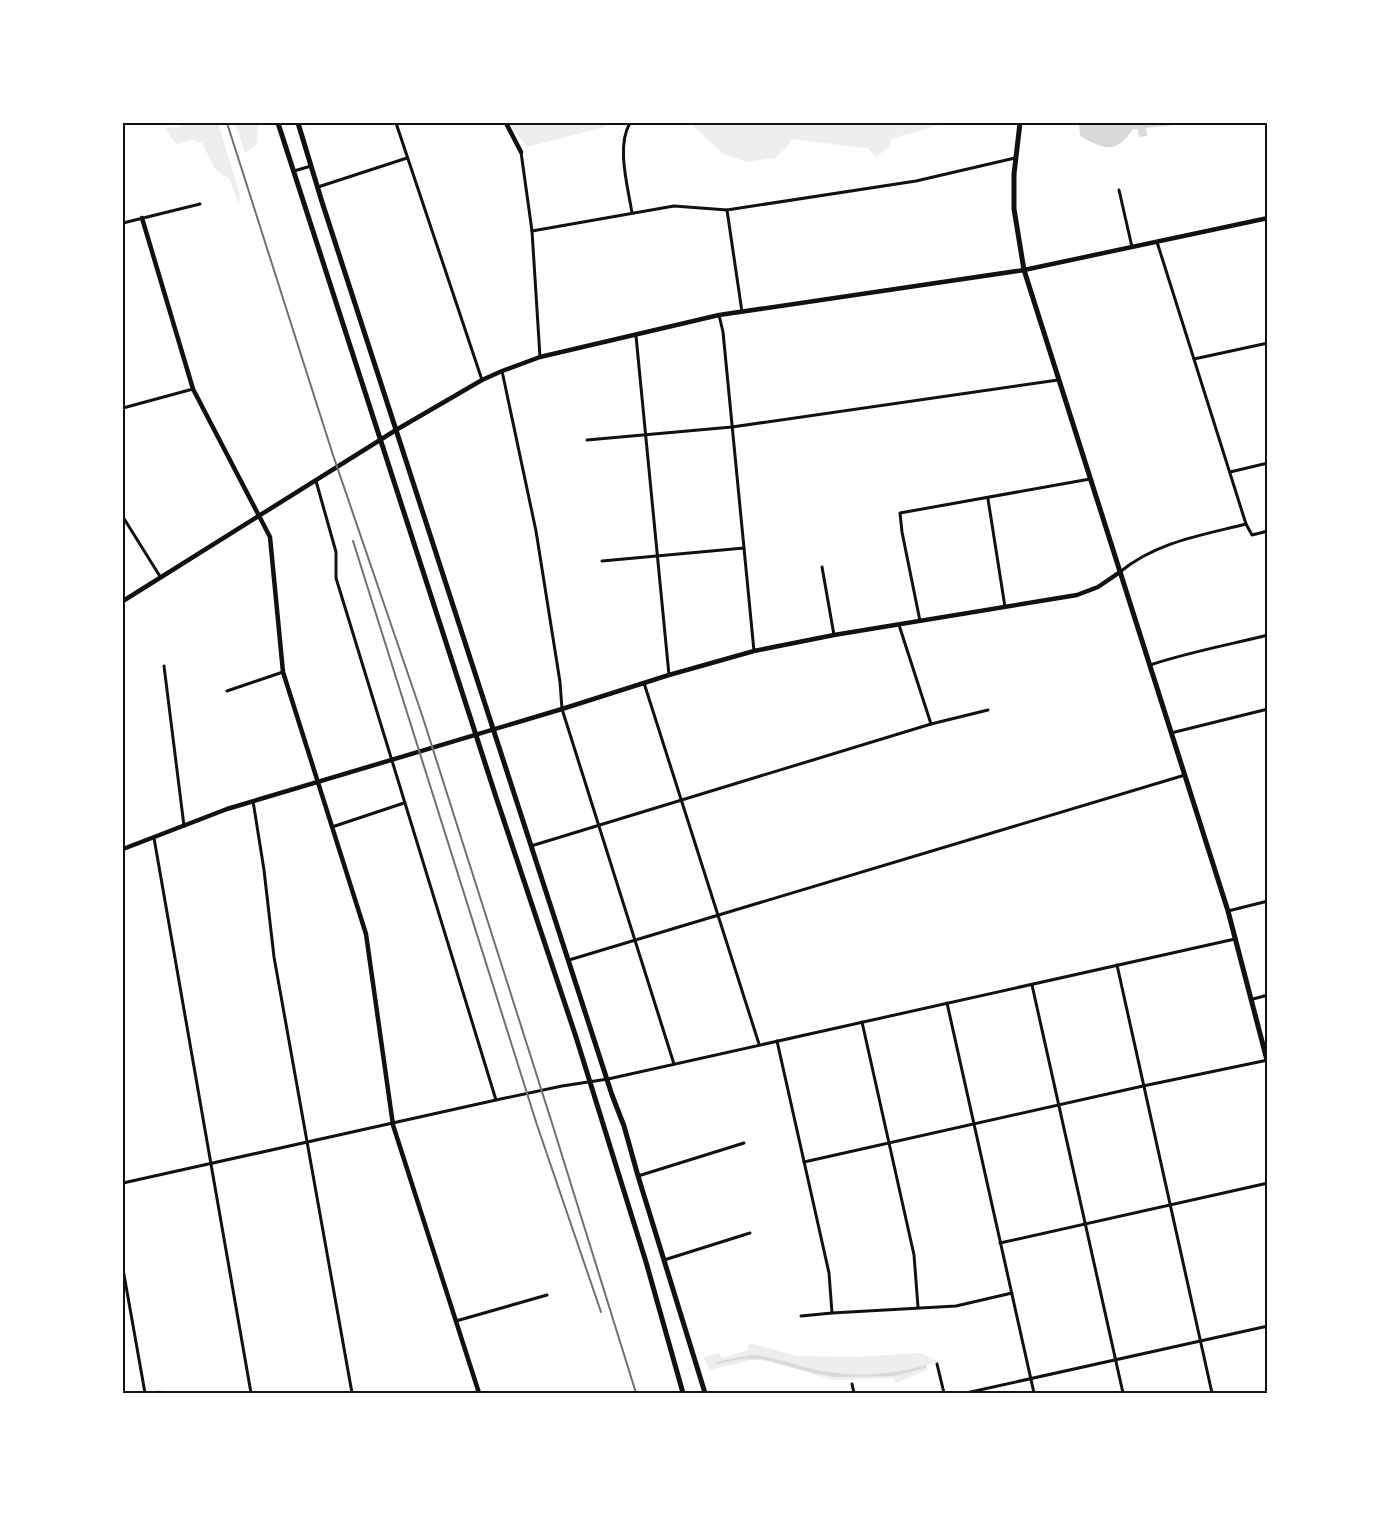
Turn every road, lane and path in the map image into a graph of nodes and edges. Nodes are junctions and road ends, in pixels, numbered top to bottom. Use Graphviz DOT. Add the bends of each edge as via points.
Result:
graph roads {
  1 [pos="278,123"];
  2 [pos="298,123"];
  3 [pos="396,123"];
  4 [pos="506,123"];
  5 [pos="630,123"];
  6 [pos="1020,123"];
  7 [pos="521,152"];
  8 [pos="407,158"];
  9 [pos="1015,158"];
  10 [pos="311,166"];
  11 [pos="294,171"];
  12 [pos="317,187"];
  13 [pos="1119,190"];
  14 [pos="200,204"];
  15 [pos="727,210"];
  16 [pos="632,213"];
  17 [pos="142,218"];
  18 [pos="1268,218"];
  19 [pos="123,223"];
  20 [pos="532,231"];
  21 [pos="1157,242"];
  22 [pos="1132,247"];
  23 [pos="1024,270"];
  24 [pos="742,312"];
  25 [pos="719,315"];
  26 [pos="636,336"];
  27 [pos="1268,343"];
  28 [pos="540,357"];
  29 [pos="1194,359"];
  30 [pos="502,371"];
  31 [pos="482,380"];
  32 [pos="1059,380"];
  33 [pos="193,389"];
  34 [pos="123,408"];
  35 [pos="732,427"];
  36 [pos="396,430"];
  37 [pos="645,435"];
  38 [pos="381,439"];
  39 [pos="587,440"];
  40 [pos="1268,463"];
  41 [pos="1230,472"];
  42 [pos="1090,479"];
  43 [pos="316,481"];
  44 [pos="987,498"];
  45 [pos="123,517"];
  46 [pos="260,517"];
  47 [pos="1246,524"];
  48 [pos="1268,531"];
  49 [pos="744,548"];
  50 [pos="657,556"];
  51 [pos="602,561"];
  52 [pos="822,567"];
  53 [pos="1120,572"];
  54 [pos="161,578"];
  55 [pos="123,601"];
  56 [pos="1005,607"];
  57 [pos="920,621"];
  58 [pos="899,625"];
  59 [pos="834,635"];
  60 [pos="1268,635"];
  61 [pos="754,651"];
  62 [pos="1150,665"];
  63 [pos="164,666"];
  64 [pos="283,672"];
  65 [pos="669,675"];
  66 [pos="644,683"];
  67 [pos="227,691"];
  68 [pos="562,709"];
  69 [pos="988,710"];
  70 [pos="1268,710"];
  71 [pos="931,724"];
  72 [pos="493,729"];
  73 [pos="1172,733"];
  74 [pos="476,734"];
  75 [pos="391,759"];
  76 [pos="1185,775"];
  77 [pos="317,782"];
  78 [pos="681,800"];
  79 [pos="253,801"];
  80 [pos="404,802"];
  81 [pos="598,825"];
  82 [pos="184,826"];
  83 [pos="332,827"];
  84 [pos="154,838"];
  85 [pos="531,846"];
  86 [pos="123,849"];
  87 [pos="1268,901"];
  88 [pos="1228,911"];
  89 [pos="718,916"];
  90 [pos="1236,939"];
  91 [pos="635,941"];
  92 [pos="569,960"];
  93 [pos="1116,965"];
  94 [pos="1032,984"];
  95 [pos="1268,995"];
  96 [pos="1253,999"];
  97 [pos="947,1003"];
  98 [pos="862,1022"];
  99 [pos="777,1041"];
  100 [pos="759,1044"];
  101 [pos="1268,1062"];
  102 [pos="674,1064"];
  103 [pos="608,1079"];
  104 [pos="590,1082"];
  105 [pos="1143,1086"];
  106 [pos="496,1100"];
  107 [pos="1059,1104"];
  108 [pos="974,1123"];
  109 [pos="393,1125"];
  110 [pos="889,1142"];
  111 [pos="309,1143"];
  112 [pos="744,1143"];
  113 [pos="804,1162"];
  114 [pos="211,1164"];
  115 [pos="638,1176"];
  116 [pos="123,1183"];
  117 [pos="1268,1183"];
  118 [pos="1170,1205"];
  119 [pos="1085,1224"];
  120 [pos="750,1233"];
  121 [pos="1000,1243"];
  122 [pos="664,1260"];
  123 [pos="123,1269"];
  124 [pos="1012,1293"];
  125 [pos="547,1294"];
  126 [pos="918,1307"];
  127 [pos="832,1313"];
  128 [pos="801,1316"];
  129 [pos="456,1321"];
  130 [pos="1268,1326"];
  131 [pos="1200,1341"];
  132 [pos="1115,1359"];
  133 [pos="938,1364"];
  134 [pos="1030,1379"];
  135 [pos="852,1384"];
  136 [pos="145,1393"];
  137 [pos="251,1393"];
  138 [pos="352,1393"];
  139 [pos="479,1393"];
  140 [pos="683,1393"];
  141 [pos="705,1393"];
  142 [pos="854,1393"];
  143 [pos="944,1393"];
  144 [pos="966,1393"];
  145 [pos="1034,1393"];
  146 [pos="1123,1393"];
  147 [pos="1212,1393"];
  1 -- 11 [label="main road"];
  2 -- 10 [label="main road"];
  3 -- 8 [label="street"];
  4 -- 7 [label="street"];
  5 -- 16 [label="street" via="623,151"];
  6 -- 9 [label="main road"];
  7 -- 20 [label="street"];
  8 -- 12 [label="street"];
  8 -- 31 [label="street"];
  9 -- 15 [label="street" via="916,181"];
  9 -- 23 [label="main road" via="1014,209"];
  10 -- 11 [label="street"];
  10 -- 12 [label="main road"];
  11 -- 38 [label="main road"];
  12 -- 36 [label="main road"];
  13 -- 22 [label="street"];
  14 -- 17 [label="street"];
  15 -- 16 [label="street" via="674,206"];
  15 -- 24 [label="street"];
  16 -- 20 [label="street"];
  17 -- 19 [label="street"];
  17 -- 33 [label="street"];
  18 -- 21 [label="street"];
  20 -- 28 [label="street"];
  21 -- 22 [label="street"];
  21 -- 29 [label="street"];
  22 -- 23 [label="street"];
  23 -- 24 [label="street"];
  23 -- 32 [label="main road"];
  24 -- 25 [label="street"];
  25 -- 26 [label="street"];
  25 -- 35 [label="street"];
  26 -- 28 [label="street"];
  26 -- 37 [label="street"];
  27 -- 29 [label="street"];
  28 -- 30 [label="street"];
  29 -- 41 [label="street"];
  30 -- 31 [label="street"];
  30 -- 68 [label="street" via="536,531"];
  31 -- 36 [label="street"];
  32 -- 35 [label="street"];
  32 -- 42 [label="main road"];
  33 -- 34 [label="street"];
  33 -- 46 [label="street"];
  35 -- 37 [label="street"];
  35 -- 49 [label="street"];
  36 -- 38 [label="street"];
  36 -- 72 [label="main road"];
  37 -- 39 [label="street"];
  37 -- 50 [label="street"];
  38 -- 43 [label="street"];
  38 -- 74 [label="main road"];
  40 -- 41 [label="street"];
  41 -- 47 [label="street"];
  42 -- 44 [label="street"];
  42 -- 53 [label="main road"];
  43 -- 46 [label="street"];
  43 -- 75 [label="street" via="336,552 336,578"];
  44 -- 56 [label="street"];
  44 -- 57 [label="street" via="900,513"];
  45 -- 54 [label="street"];
  46 -- 54 [label="street"];
  46 -- 64 [label="street" via="270,537"];
  47 -- 48 [label="street" via="1252,536"];
  47 -- 53 [label="street" via="1167,545"];
  49 -- 50 [label="street"];
  49 -- 61 [label="street"];
  50 -- 51 [label="street"];
  50 -- 65 [label="street"];
  52 -- 59 [label="street"];
  53 -- 56 [label="street" via="1077,595"];
  53 -- 62 [label="main road"];
  54 -- 55 [label="street"];
  56 -- 57 [label="street"];
  57 -- 58 [label="street"];
  58 -- 59 [label="street"];
  58 -- 71 [label="street"];
  59 -- 61 [label="street"];
  60 -- 62 [label="street" via="1187,652"];
  61 -- 65 [label="street"];
  62 -- 73 [label="main road"];
  63 -- 82 [label="street"];
  64 -- 67 [label="street"];
  64 -- 77 [label="street"];
  65 -- 66 [label="street"];
  66 -- 68 [label="street"];
  66 -- 78 [label="street"];
  68 -- 72 [label="street"];
  68 -- 81 [label="street"];
  69 -- 71 [label="street"];
  70 -- 73 [label="street"];
  71 -- 78 [label="street"];
  72 -- 74 [label="street"];
  72 -- 85 [label="main road"];
  73 -- 76 [label="main road"];
  74 -- 75 [label="street"];
  74 -- 104 [label="main road"];
  75 -- 77 [label="street"];
  75 -- 80 [label="street"];
  76 -- 88 [label="main road"];
  76 -- 89 [label="street"];
  77 -- 79 [label="street"];
  77 -- 83 [label="street"];
  78 -- 81 [label="street"];
  78 -- 89 [label="street"];
  79 -- 82 [label="street"];
  79 -- 111 [label="street" via="274,957"];
  80 -- 83 [label="street"];
  80 -- 106 [label="street"];
  81 -- 85 [label="street"];
  81 -- 91 [label="street"];
  82 -- 84 [label="street"];
  83 -- 109 [label="street" via="366,934"];
  84 -- 86 [label="street"];
  84 -- 114 [label="street"];
  85 -- 92 [label="main road"];
  87 -- 88 [label="street"];
  88 -- 90 [label="main road"];
  89 -- 91 [label="street"];
  89 -- 100 [label="street"];
  90 -- 93 [label="street"];
  90 -- 96 [label="main road"];
  91 -- 92 [label="street"];
  91 -- 102 [label="street"];
  92 -- 103 [label="main road"];
  93 -- 94 [label="street"];
  93 -- 105 [label="street"];
  94 -- 97 [label="street"];
  94 -- 107 [label="street"];
  95 -- 96 [label="street"];
  96 -- 101 [label="main road"];
  97 -- 98 [label="street"];
  97 -- 108 [label="street"];
  98 -- 99 [label="street"];
  98 -- 110 [label="street"];
  99 -- 100 [label="street"];
  99 -- 113 [label="street"];
  100 -- 102 [label="street"];
  101 -- 105 [label="street"];
  102 -- 103 [label="street"];
  103 -- 104 [label="street"];
  103 -- 115 [label="main road"];
  104 -- 106 [label="street"];
  104 -- 140 [label="main road"];
  105 -- 107 [label="street"];
  105 -- 118 [label="street"];
  106 -- 109 [label="street"];
  107 -- 108 [label="street"];
  107 -- 119 [label="street"];
  108 -- 110 [label="street"];
  108 -- 121 [label="street"];
  109 -- 111 [label="street"];
  109 -- 129 [label="street"];
  110 -- 113 [label="street"];
  110 -- 126 [label="street" via="914,1255"];
  111 -- 114 [label="street"];
  111 -- 138 [label="street"];
  112 -- 115 [label="street"];
  113 -- 127 [label="street" via="829,1273"];
  114 -- 116 [label="street"];
  114 -- 137 [label="street"];
  115 -- 122 [label="main road"];
  117 -- 118 [label="street"];
  118 -- 119 [label="street"];
  118 -- 131 [label="street"];
  119 -- 121 [label="street"];
  119 -- 132 [label="street"];
  120 -- 122 [label="street"];
  121 -- 124 [label="street"];
  122 -- 141 [label="main road"];
  123 -- 136 [label="street"];
  124 -- 126 [label="street" via="956,1306"];
  124 -- 134 [label="street"];
  125 -- 129 [label="street"];
  126 -- 127 [label="street"];
  127 -- 128 [label="street"];
  129 -- 139 [label="street"];
  130 -- 131 [label="street"];
  131 -- 132 [label="street"];
  131 -- 147 [label="street"];
  132 -- 134 [label="street"];
  132 -- 146 [label="street"];
  133 -- 143 [label="street"];
  134 -- 144 [label="street"];
  134 -- 145 [label="street"];
  135 -- 142 [label="street"];
}
